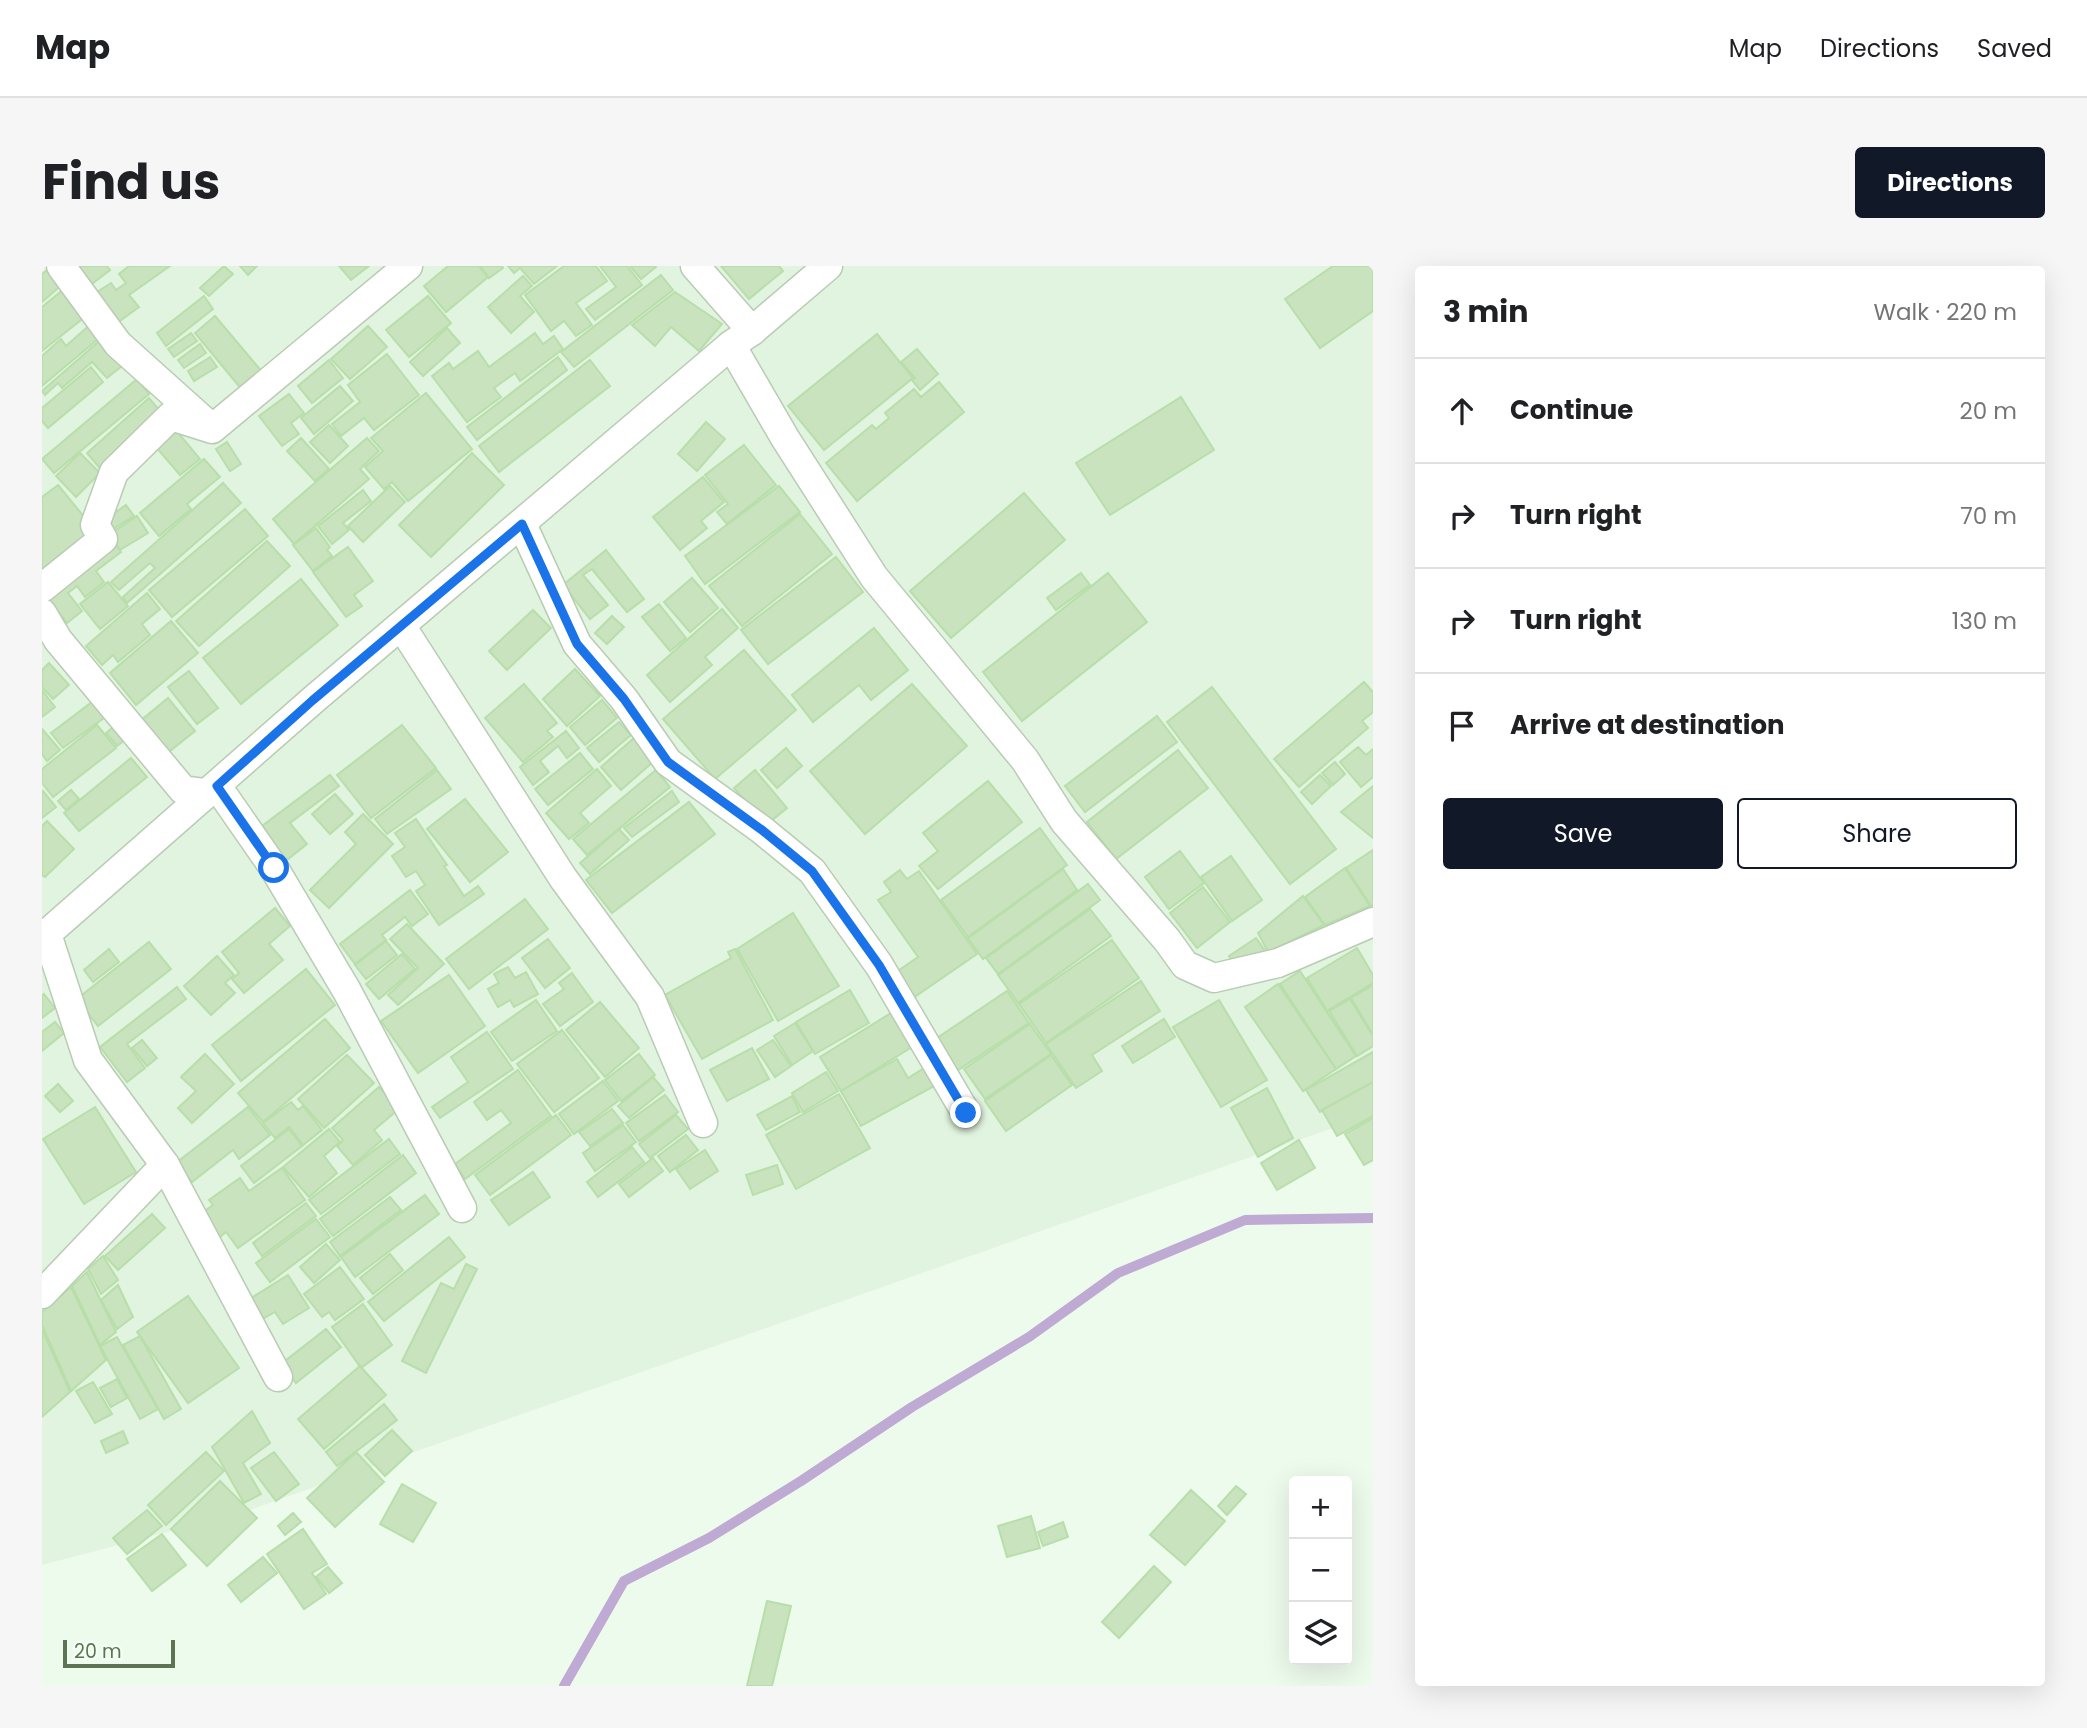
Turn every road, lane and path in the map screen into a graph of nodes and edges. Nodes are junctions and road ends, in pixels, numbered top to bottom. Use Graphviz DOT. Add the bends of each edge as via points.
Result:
graph roads {
  1 [pos="61,266"];
  2 [pos="408,266"];
  3 [pos="695,266"];
  4 [pos="828,266"];
  5 [pos="742,338"];
  6 [pos="212,429"];
  7 [pos="522,524"];
  8 [pos="42,588"];
  9 [pos="42,613"];
  10 [pos="402,627"];
  11 [pos="211,790"];
  12 [pos="1373,922"];
  13 [pos="45,936"];
  14 [pos="966,1113"];
  15 [pos="703,1123"];
  16 [pos="165,1165"];
  17 [pos="462,1208"];
  18 [pos="42,1294"];
  19 [pos="278,1377"];
  1 -- 6 [label="street" via="118,344"];
  2 -- 6 [label="street"];
  3 -- 5 [label="street"];
  4 -- 5 [label="street"];
  5 -- 7 [label="street"];
  5 -- 12 [label="street" via="785,438 874,577 1025,760 1064,821 1185,965 1214,978 1278,963"];
  6 -- 8 [label="street" via="171,416 114,472 95,525 103,539"];
  7 -- 10 [label="street"];
  7 -- 14 [label="street" via="577,644 624,699 668,762 812,871 879,965"];
  9 -- 11 [label="street" via="58,640 183,790"];
  10 -- 11 [label="street"];
  10 -- 15 [label="street" via="563,878 650,997"];
  11 -- 13 [label="street"];
  11 -- 17 [label="street" via="274,868 347,991"];
  13 -- 16 [label="street" via="88,1060"];
  16 -- 18 [label="street"];
  16 -- 19 [label="street"];
}
